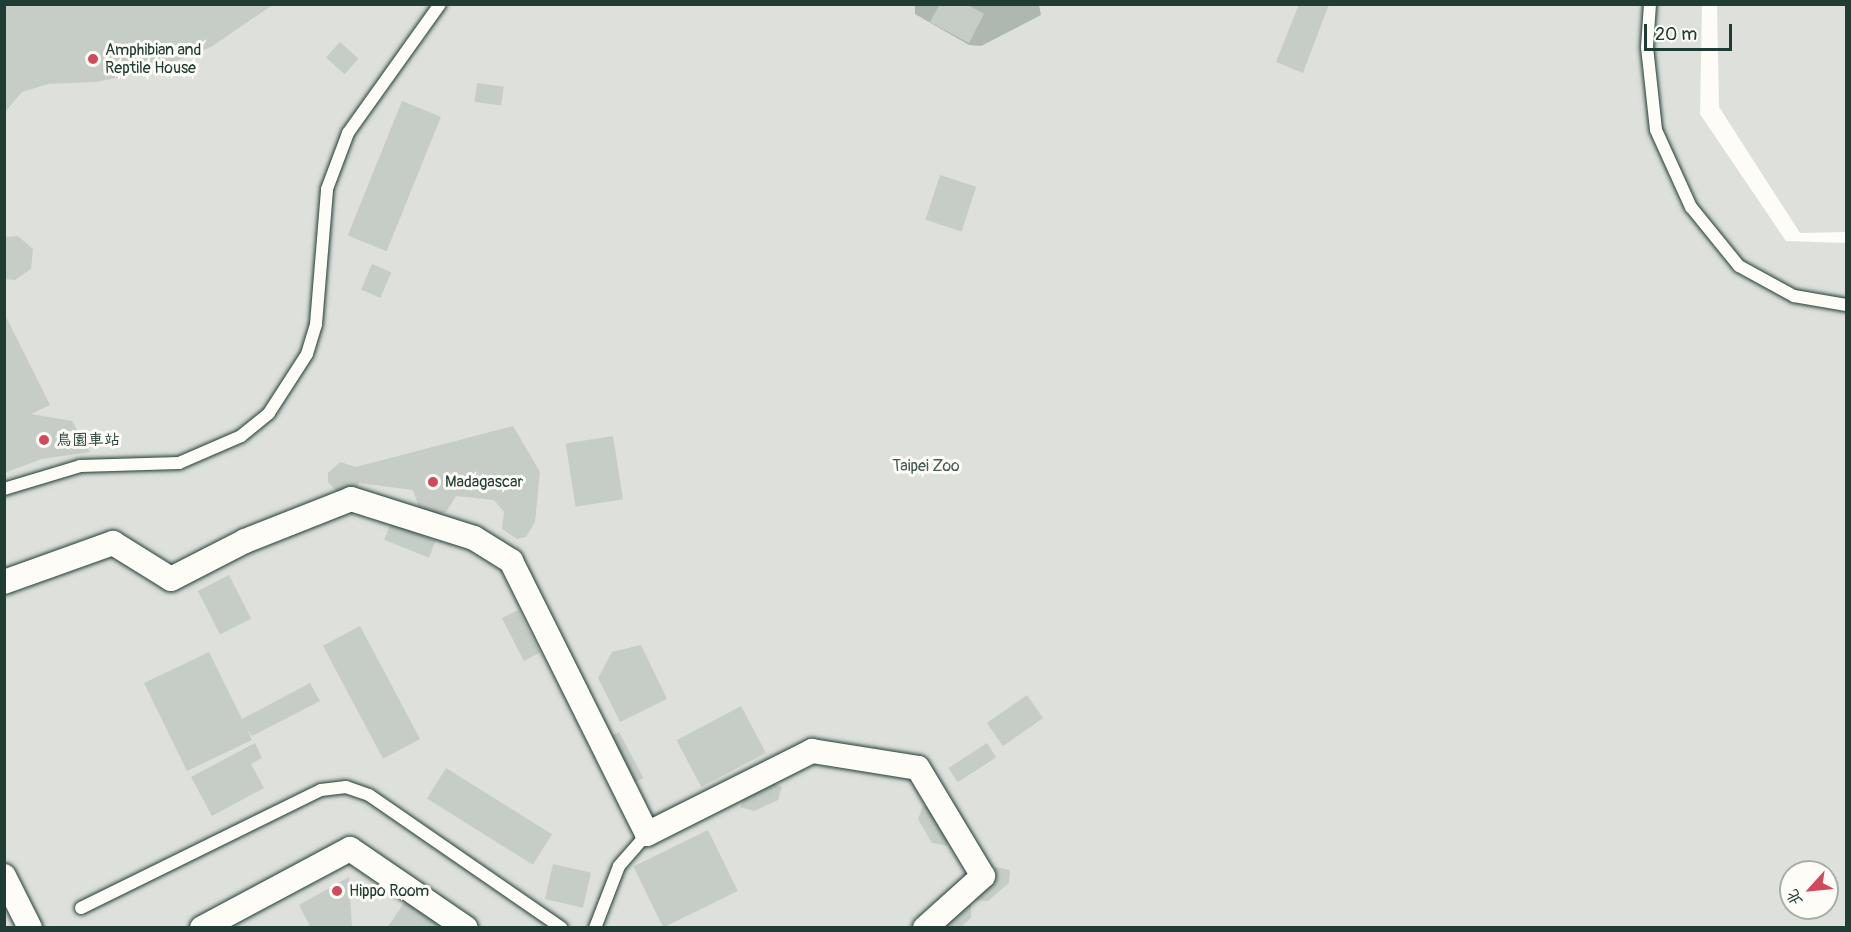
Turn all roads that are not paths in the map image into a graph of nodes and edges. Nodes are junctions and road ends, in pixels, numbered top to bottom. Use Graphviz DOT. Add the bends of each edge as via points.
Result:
graph roads {
  1 [pos="440,4"];
  2 [pos="1650,4"];
  3 [pos="1846,305"];
  4 [pos="4,489"];
  5 [pos="4,582"];
  6 [pos="647,834"];
  7 [pos="4,876"];
  8 [pos="81,908"];
  9 [pos="30,927"];
  10 [pos="202,927"];
  11 [pos="466,927"];
  12 [pos="562,927"];
  13 [pos="595,927"];
  14 [pos="925,927"];
  1 -- 4 [label="lane" via="348,133 327,189 316,324 307,354 269,413 241,436 179,463 80,466"];
  2 -- 3 [label="lane" via="1647,47 1656,130 1691,207 1739,266 1794,296"];
  5 -- 6 [label="street" via="113,543 171,579 245,541 351,499 474,538 511,561"];
  6 -- 13 [label="lane" via="619,866"];
  6 -- 14 [label="street" via="812,751 918,768 983,876"];
  7 -- 9 [label="street"];
  8 -- 12 [label="lane" via="321,790 346,787 369,795"];
  10 -- 11 [label="street" via="350,849"];
}
